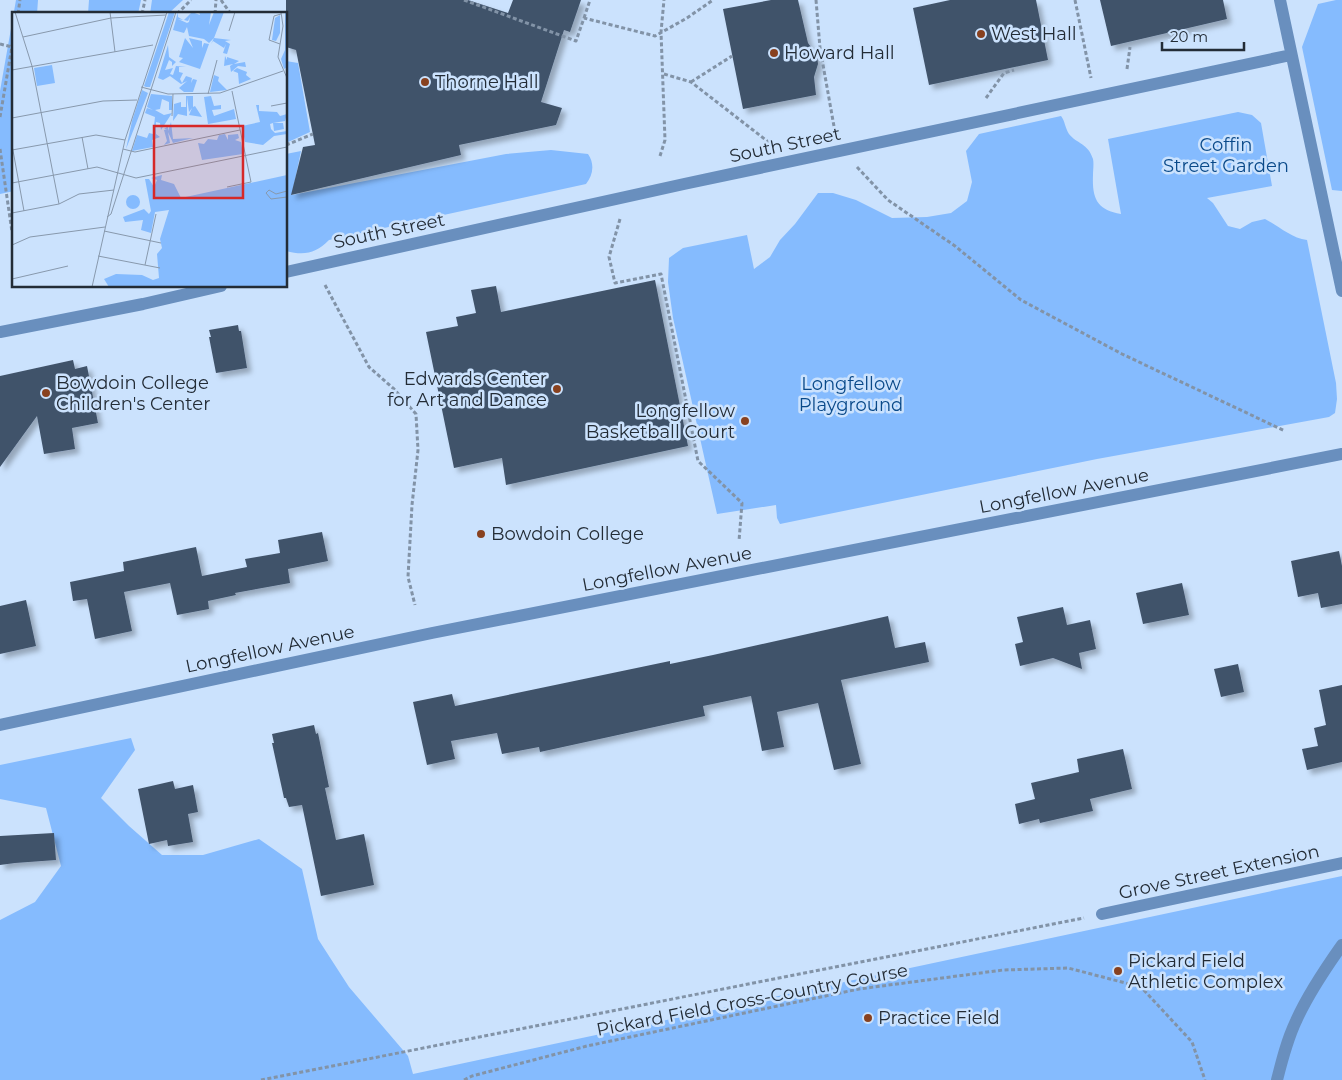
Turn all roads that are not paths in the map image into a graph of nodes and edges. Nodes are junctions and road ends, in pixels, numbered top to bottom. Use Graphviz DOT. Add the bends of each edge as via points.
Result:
graph roads {
  1 [pos="1280,0"];
  2 [pos="1291,55"];
  3 [pos="288,272"];
  4 [pos="212,288"];
  5 [pos="1342,291"];
  6 [pos="0,332"];
  7 [pos="1342,454"];
  8 [pos="0,725"];
  9 [pos="1342,863"];
  10 [pos="1102,914"];
  11 [pos="1342,945"];
  12 [pos="1277,1080"];
  1 -- 2 [label="street"];
  2 -- 3 [label="street, South Street"];
  2 -- 5 [label="street"];
  4 -- 6 [label="street"];
  7 -- 8 [label="street, Longfellow Avenue" via="432,633"];
  9 -- 10 [label="street, Grove Street Extension"];
  11 -- 12 [label="street" via="1318,979 1296,1021"];
}
